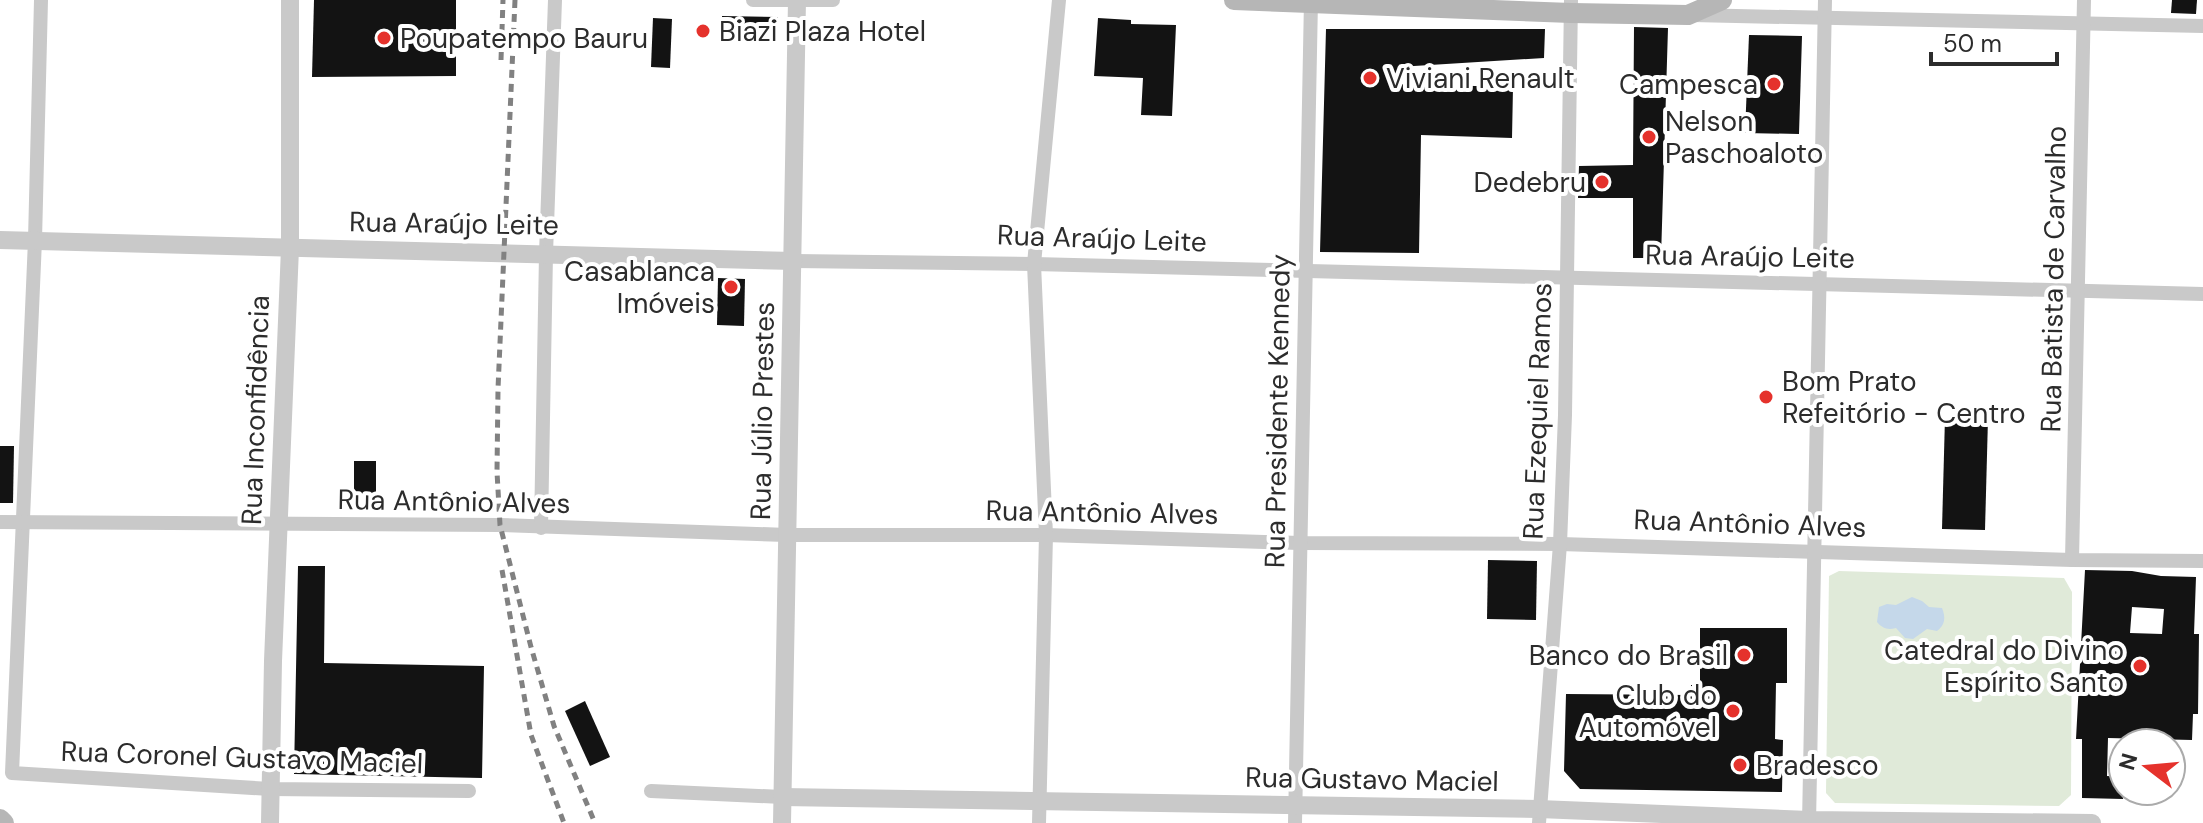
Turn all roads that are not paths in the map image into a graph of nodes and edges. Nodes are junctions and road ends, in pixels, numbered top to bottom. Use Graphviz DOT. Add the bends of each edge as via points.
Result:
graph roads {
  1 [pos="41,0"];
  2 [pos="290,0"];
  3 [pos="555,0"];
  4 [pos="753,0"];
  5 [pos="797,0"];
  6 [pos="833,0"];
  7 [pos="1059,0"];
  8 [pos="1234,0"];
  9 [pos="1722,0"];
  10 [pos="1825,0"];
  11 [pos="2084,0"];
  12 [pos="1311,2"];
  13 [pos="1571,7"];
  14 [pos="1688,15"];
  15 [pos="1824,19"];
  16 [pos="2084,23"];
  17 [pos="2203,26"];
  18 [pos="0,240"];
  19 [pos="35,240"];
  20 [pos="290,248"];
  21 [pos="546,254"];
  22 [pos="794,261"];
  23 [pos="1034,264"];
  24 [pos="1306,272"];
  25 [pos="1567,279"];
  26 [pos="1820,286"];
  27 [pos="2080,290"];
  28 [pos="2203,294"];
  29 [pos="0,522"];
  30 [pos="23,522"];
  31 [pos="279,525"];
  32 [pos="541,528"];
  33 [pos="787,535"];
  34 [pos="1046,535"];
  35 [pos="1299,543"];
  36 [pos="1560,544"];
  37 [pos="1813,550"];
  38 [pos="2072,560"];
  39 [pos="2203,561"];
  40 [pos="270,789"];
  41 [pos="469,791"];
  42 [pos="651,791"];
  43 [pos="782,797"];
  44 [pos="1039,802"];
  45 [pos="1295,815"];
  46 [pos="1539,816"];
  47 [pos="1809,822"];
  48 [pos="270,823"];
  49 [pos="782,823"];
  50 [pos="1039,823"];
  51 [pos="2092,823"];
  1 -- 19 [label="street"];
  2 -- 20 [label="street, Rua Inconfidência"];
  3 -- 21 [label="street"];
  4 -- 5 [label="street"];
  5 -- 6 [label="street"];
  5 -- 22 [label="street, Rua Júlio Prestes"];
  7 -- 23 [label="street"];
  8 -- 12 [label="main road"];
  9 -- 14 [label="main road"];
  10 -- 15 [label="street"];
  11 -- 16 [label="street, Rua Batista de Carvalho"];
  12 -- 13 [label="main road"];
  12 -- 24 [label="street, Rua Presidente Kennedy"];
  13 -- 14 [label="main road"];
  13 -- 25 [label="street, Rua Ezequiel Ramos"];
  14 -- 15 [label="street"];
  15 -- 16 [label="street"];
  15 -- 26 [label="street"];
  16 -- 17 [label="street"];
  16 -- 27 [label="street, Rua Batista de Carvalho"];
  18 -- 19 [label="street, Rua Araújo Leite"];
  19 -- 20 [label="street, Rua Araújo Leite"];
  19 -- 30 [label="street"];
  20 -- 21 [label="street, Rua Araújo Leite"];
  20 -- 31 [label="street, Rua Inconfidência"];
  21 -- 22 [label="street, Rua Araújo Leite"];
  21 -- 32 [label="street"];
  22 -- 23 [label="street, Rua Araújo Leite"];
  22 -- 33 [label="street, Rua Júlio Prestes"];
  23 -- 24 [label="street, Rua Araújo Leite"];
  23 -- 34 [label="street"];
  24 -- 25 [label="street, Rua Araújo Leite"];
  24 -- 35 [label="street, Rua Presidente Kennedy"];
  25 -- 26 [label="street, Rua Araújo Leite"];
  25 -- 36 [label="street, Rua Ezequiel Ramos"];
  26 -- 27 [label="street, Rua Araújo Leite"];
  26 -- 37 [label="street"];
  27 -- 28 [label="street, Rua Araújo Leite"];
  27 -- 38 [label="street, Rua Batista de Carvalho"];
  29 -- 30 [label="street, Rua Antônio Alves"];
  30 -- 31 [label="street, Rua Antônio Alves"];
  30 -- 40 [label="street, Rua Coronel Gustavo Maciel" via="12,773"];
  31 -- 32 [label="street, Rua Antônio Alves"];
  31 -- 40 [label="street, Rua Inconfidência"];
  32 -- 33 [label="street, Rua Antônio Alves"];
  33 -- 34 [label="street, Rua Antônio Alves"];
  33 -- 43 [label="street, Rua Júlio Prestes"];
  34 -- 35 [label="street, Rua Antônio Alves"];
  34 -- 44 [label="street"];
  35 -- 36 [label="street, Rua Antônio Alves"];
  35 -- 45 [label="street, Rua Presidente Kennedy"];
  36 -- 37 [label="street, Rua Antônio Alves"];
  36 -- 46 [label="street, Rua Ezequiel Ramos"];
  37 -- 38 [label="street, Rua Antônio Alves"];
  37 -- 47 [label="street"];
  38 -- 39 [label="street, Rua Antônio Alves"];
  40 -- 41 [label="street, Rua Coronel Gustavo Maciel"];
  40 -- 48 [label="street, Rua Inconfidência"];
  42 -- 43 [label="street, Rua Gustavo Maciel"];
  43 -- 44 [label="street, Rua Gustavo Maciel"];
  43 -- 49 [label="street, Rua Júlio Prestes"];
  44 -- 45 [label="street, Rua Gustavo Maciel"];
  44 -- 50 [label="street"];
  45 -- 46 [label="street, Rua Gustavo Maciel"];
  46 -- 47 [label="street, Rua Gustavo Maciel"];
  47 -- 51 [label="street, Rua Gustavo Maciel"];
}
